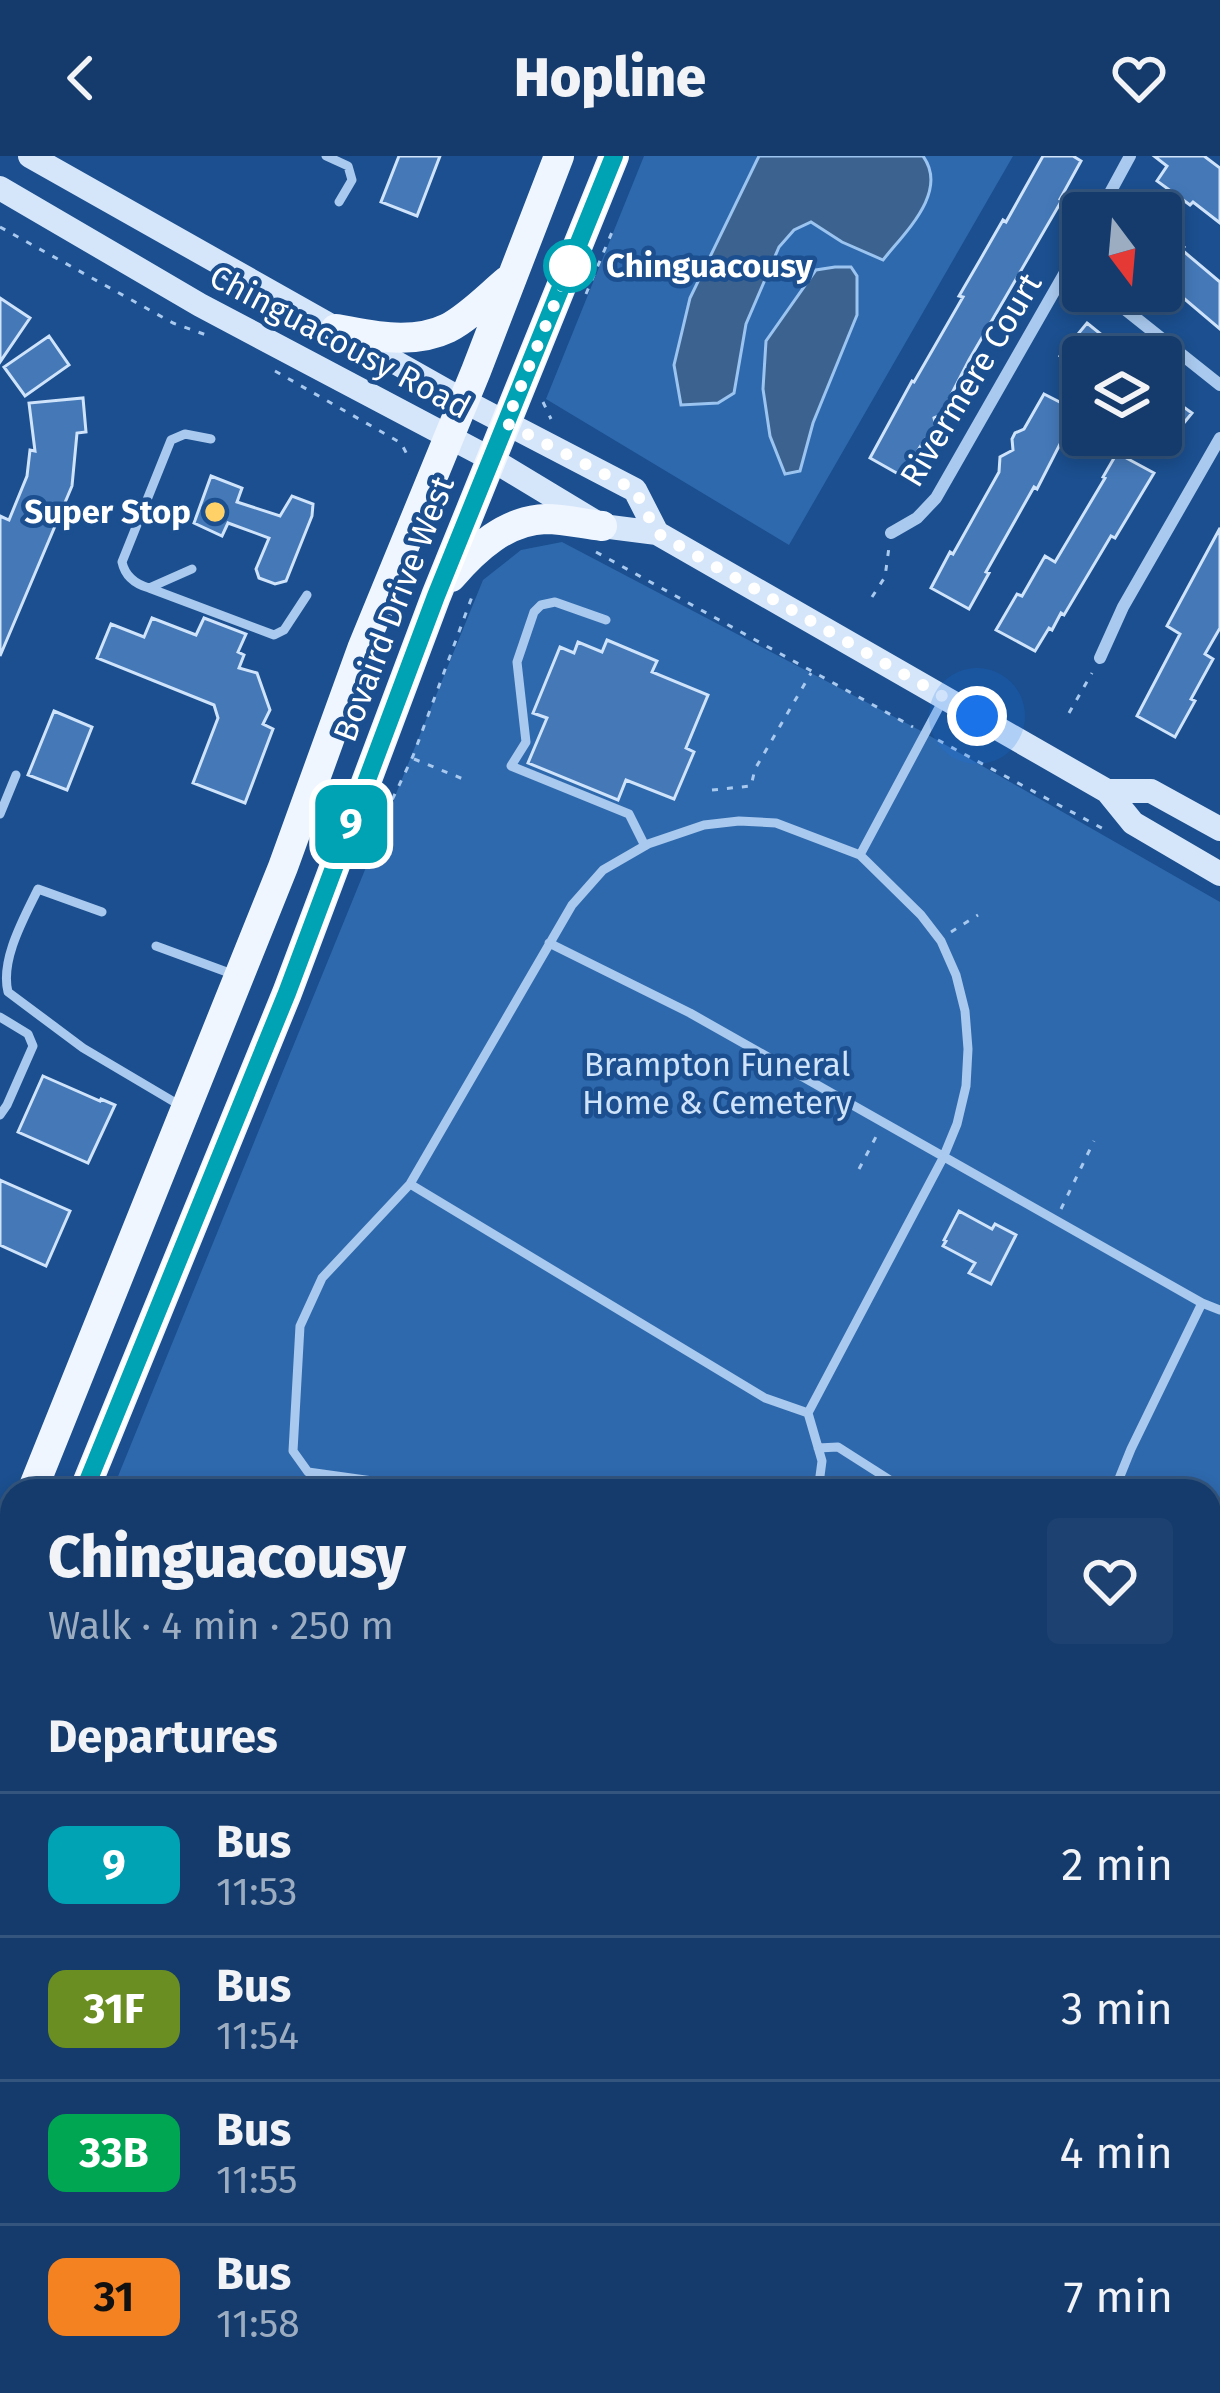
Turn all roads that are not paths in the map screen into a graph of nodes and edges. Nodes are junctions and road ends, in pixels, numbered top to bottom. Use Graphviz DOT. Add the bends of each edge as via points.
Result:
graph roads {
  1 [pos="30,156"];
  2 [pos="326,156"];
  3 [pos="559,156"];
  4 [pos="614,156"];
  5 [pos="1130,156"];
  6 [pos="0,188"];
  7 [pos="1110,192"];
  8 [pos="339,202"];
  9 [pos="512,277"];
  10 [pos="1062,280"];
  11 [pos="1128,312"];
  12 [pos="336,329"];
  13 [pos="1220,386"];
  14 [pos="464,401"];
  15 [pos="506,423"];
  16 [pos="448,438"];
  17 [pos="1220,438"];
  18 [pos="211,439"];
  19 [pos="491,459"];
  20 [pos="657,533"];
  21 [pos="891,533"];
  22 [pos="597,538"];
  23 [pos="192,569"];
  24 [pos="149,588"];
  25 [pos="307,595"];
  26 [pos="436,596"];
  27 [pos="606,620"];
  28 [pos="1100,658"];
  29 [pos="944,698"];
  30 [pos="16,775"];
  31 [pos="1106,790"];
  32 [pos="0,814"];
  33 [pos="1220,830"];
  34 [pos="646,846"];
  35 [pos="860,856"];
  36 [pos="1220,874"];
  37 [pos="102,912"];
  38 [pos="549,944"];
  39 [pos="156,946"];
  40 [pos="3,952"];
  41 [pos="240,976"];
  42 [pos="287,993"];
  43 [pos="0,1017"];
  44 [pos="186,1109"];
  45 [pos="0,1115"];
  46 [pos="943,1158"];
  47 [pos="410,1184"];
  48 [pos="1202,1303"];
  49 [pos="1220,1310"];
  50 [pos="808,1413"];
  51 [pos="818,1448"];
  52 [pos="37,1479"];
  53 [pos="89,1479"];
  54 [pos="358,1479"];
  55 [pos="820,1479"];
  56 [pos="888,1479"];
  57 [pos="1119,1479"];
  1 -- 12 [label="main road, Chinguacousy Road"];
  2 -- 8 [label="lane" via="348,166 352,180"];
  3 -- 9 [label="main road, Bovaird Drive West"];
  4 -- 15 [label="main road, Bovaird Drive West"];
  5 -- 7 [label="street"];
  6 -- 16 [label="main road, Chinguacousy Road"];
  9 -- 12 [label="main road" via="428,334 387,339"];
  9 -- 14 [label="main road, Bovaird Drive West"];
  10 -- 21 [label="street, Rivermere Court" via="936,497"];
  11 -- 13 [label="street"];
  12 -- 14 [label="main road, Chinguacousy Road"];
  14 -- 15 [label="main road, Chinguacousy Road"];
  14 -- 16 [label="main road, Bovaird Drive West"];
  15 -- 19 [label="main road, Bovaird Drive West"];
  15 -- 20 [label="main road, Chinguacousy Road" via="635,490"];
  16 -- 19 [label="main road, Chinguacousy Road"];
  16 -- 41 [label="main road, Bovaird Drive West"];
  17 -- 28 [label="street"];
  18 -- 24 [label="lane" via="185,434 166,449 122,562"];
  19 -- 22 [label="main road, Chinguacousy Road"];
  19 -- 26 [label="main road, Bovaird Drive West"];
  20 -- 22 [label="main road, Chinguacousy Road"];
  20 -- 29 [label="main road, Chinguacousy Road"];
  22 -- 26 [label="main road" via="544,519 525,523 493,536"];
  23 -- 24 [label="lane"];
  24 -- 25 [label="lane" via="274,635"];
  26 -- 42 [label="main road, Bovaird Drive West"];
  27 -- 34 [label="lane" via="555,602 534,612 517,662 526,738 511,766 629,814"];
  29 -- 31 [label="main road, Chinguacousy Road"];
  29 -- 35 [label="lane"];
  30 -- 32 [label="lane"];
  31 -- 33 [label="main road, Chinguacousy Road" via="1151,791"];
  31 -- 36 [label="main road, Chinguacousy Road" via="1133,823"];
  34 -- 35 [label="lane" via="739,821 776,823"];
  34 -- 38 [label="lane" via="603,870"];
  35 -- 46 [label="lane" via="921,915 956,975 966,1086"];
  37 -- 40 [label="lane" via="38,889"];
  38 -- 46 [label="lane" via="690,1013"];
  38 -- 47 [label="lane"];
  39 -- 41 [label="lane"];
  40 -- 44 [label="lane" via="8,992"];
  41 -- 42 [label="main road"];
  41 -- 44 [label="main road, Bovaird Drive West"];
  42 -- 53 [label="main road, Bovaird Drive West"];
  43 -- 45 [label="lane" via="33,1046"];
  44 -- 52 [label="main road, Bovaird Drive West"];
  46 -- 48 [label="lane"];
  46 -- 50 [label="lane"];
  47 -- 50 [label="lane" via="765,1398"];
  47 -- 54 [label="lane" via="322,1278 300,1326 293,1451 308,1472"];
  48 -- 49 [label="lane"];
  48 -- 57 [label="lane"];
  50 -- 51 [label="lane"];
  51 -- 55 [label="lane"];
  51 -- 56 [label="lane" via="838,1447"];
}
